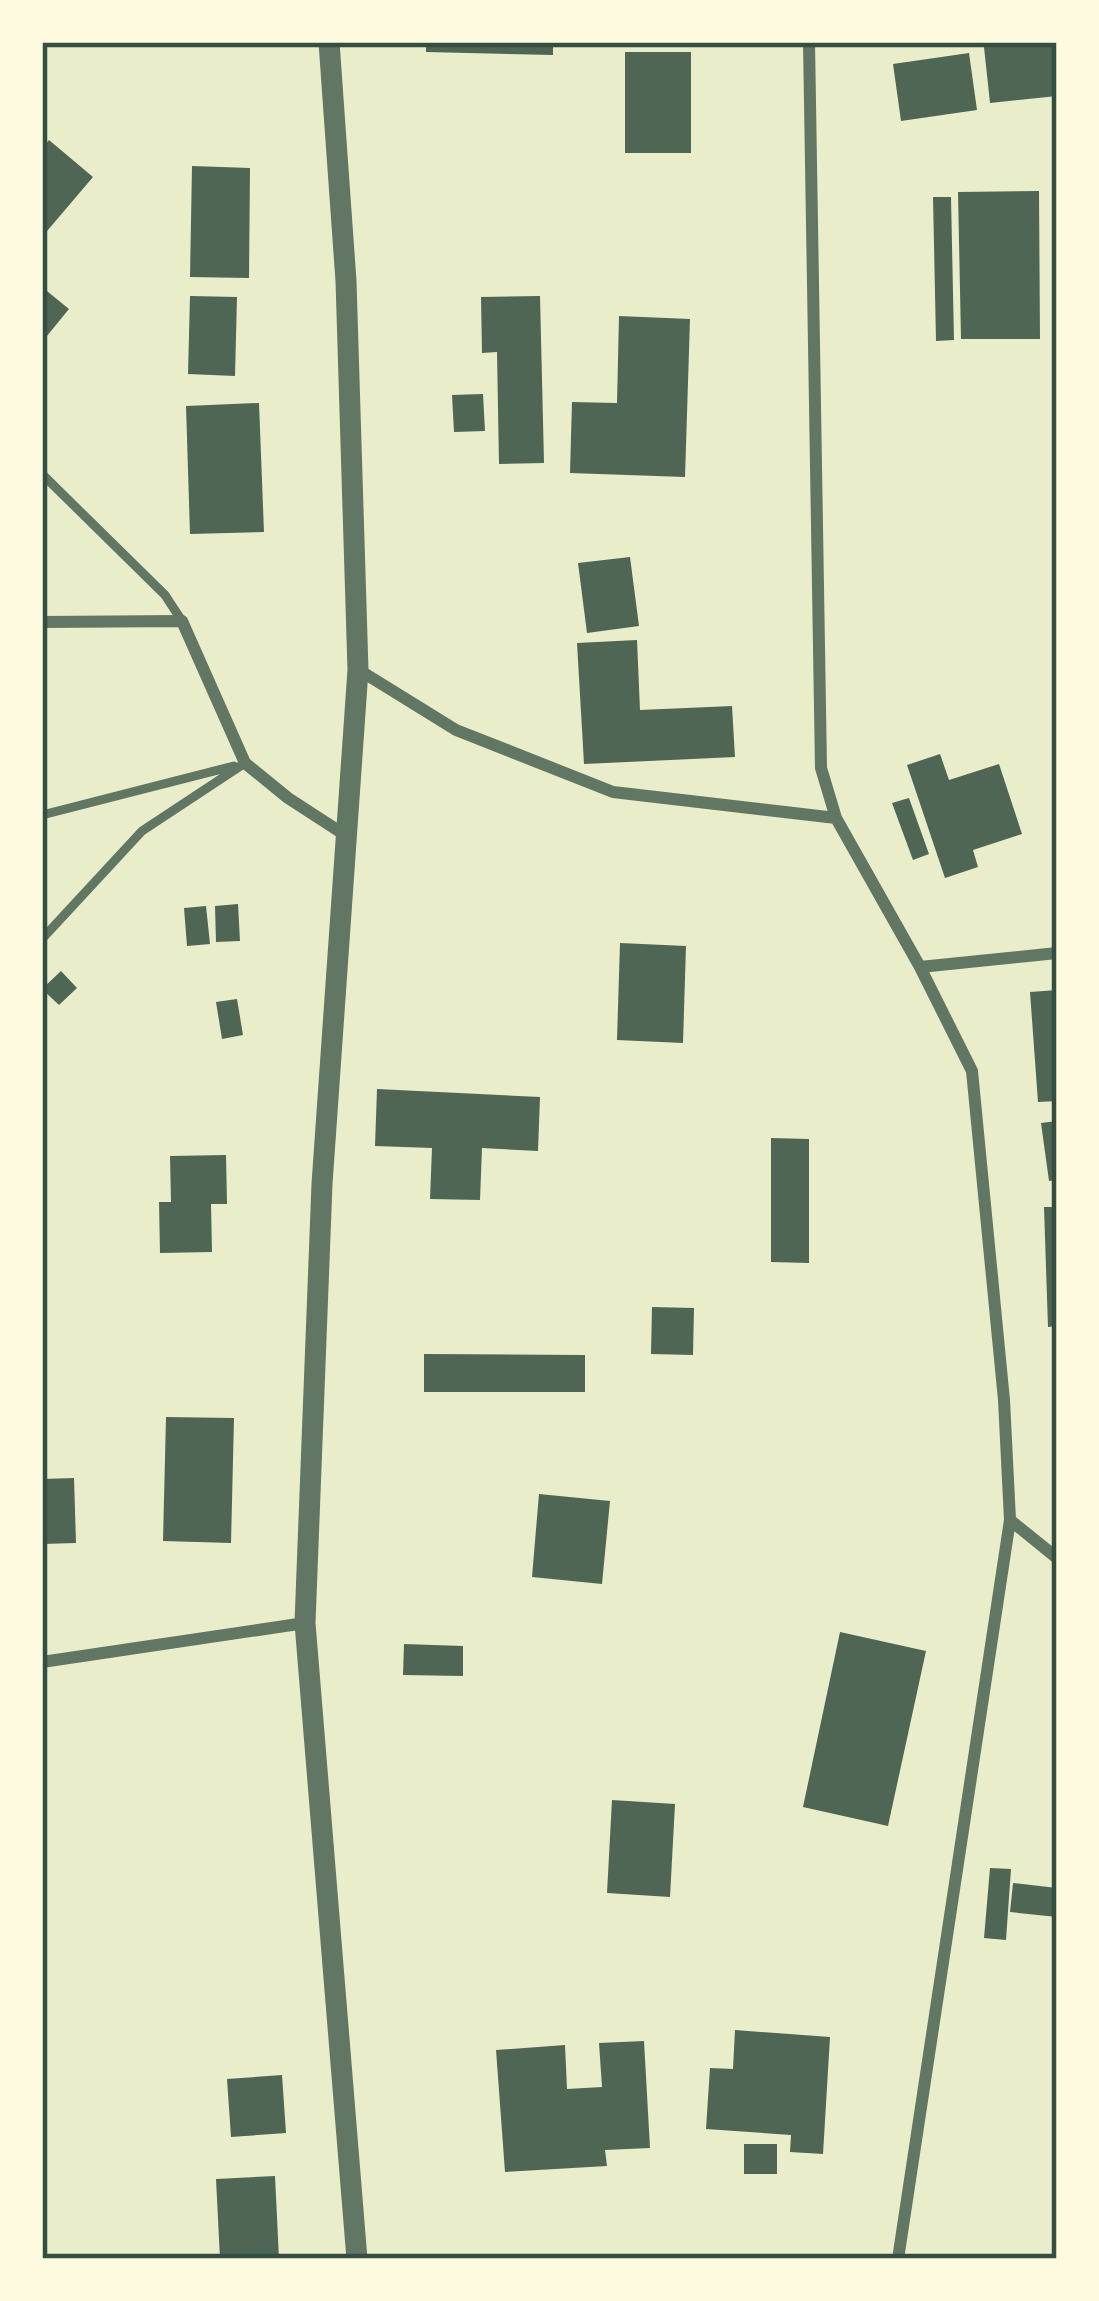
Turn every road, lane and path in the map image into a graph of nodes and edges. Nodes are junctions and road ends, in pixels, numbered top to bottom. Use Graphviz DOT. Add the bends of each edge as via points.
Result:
graph roads {
  1 [pos="329,42"];
  2 [pos="809,42"];
  3 [pos="42,474"];
  4 [pos="182,621"];
  5 [pos="42,622"];
  6 [pos="358,670"];
  7 [pos="245,763"];
  8 [pos="42,815"];
  9 [pos="836,818"];
  10 [pos="346,835"];
  11 [pos="42,939"];
  12 [pos="1057,953"];
  13 [pos="920,967"];
  14 [pos="1010,1520"];
  15 [pos="1057,1558"];
  16 [pos="305,1623"];
  17 [pos="42,1662"];
  18 [pos="357,2259"];
  19 [pos="898,2259"];
  1 -- 6 [label="street"];
  2 -- 9 [label="street" via="817,685 821,769"];
  3 -- 4 [label="lane"];
  4 -- 5 [label="street"];
  4 -- 7 [label="street"];
  6 -- 9 [label="street" via="456,730 614,791"];
  6 -- 10 [label="street"];
  7 -- 8 [label="lane"];
  7 -- 10 [label="street"];
  7 -- 11 [label="lane" via="142,831"];
  9 -- 13 [label="street"];
  10 -- 16 [label="street"];
  12 -- 13 [label="street"];
  13 -- 14 [label="street" via="972,1070"];
  14 -- 15 [label="street"];
  14 -- 19 [label="street"];
  16 -- 17 [label="street"];
  16 -- 18 [label="street"];
}
